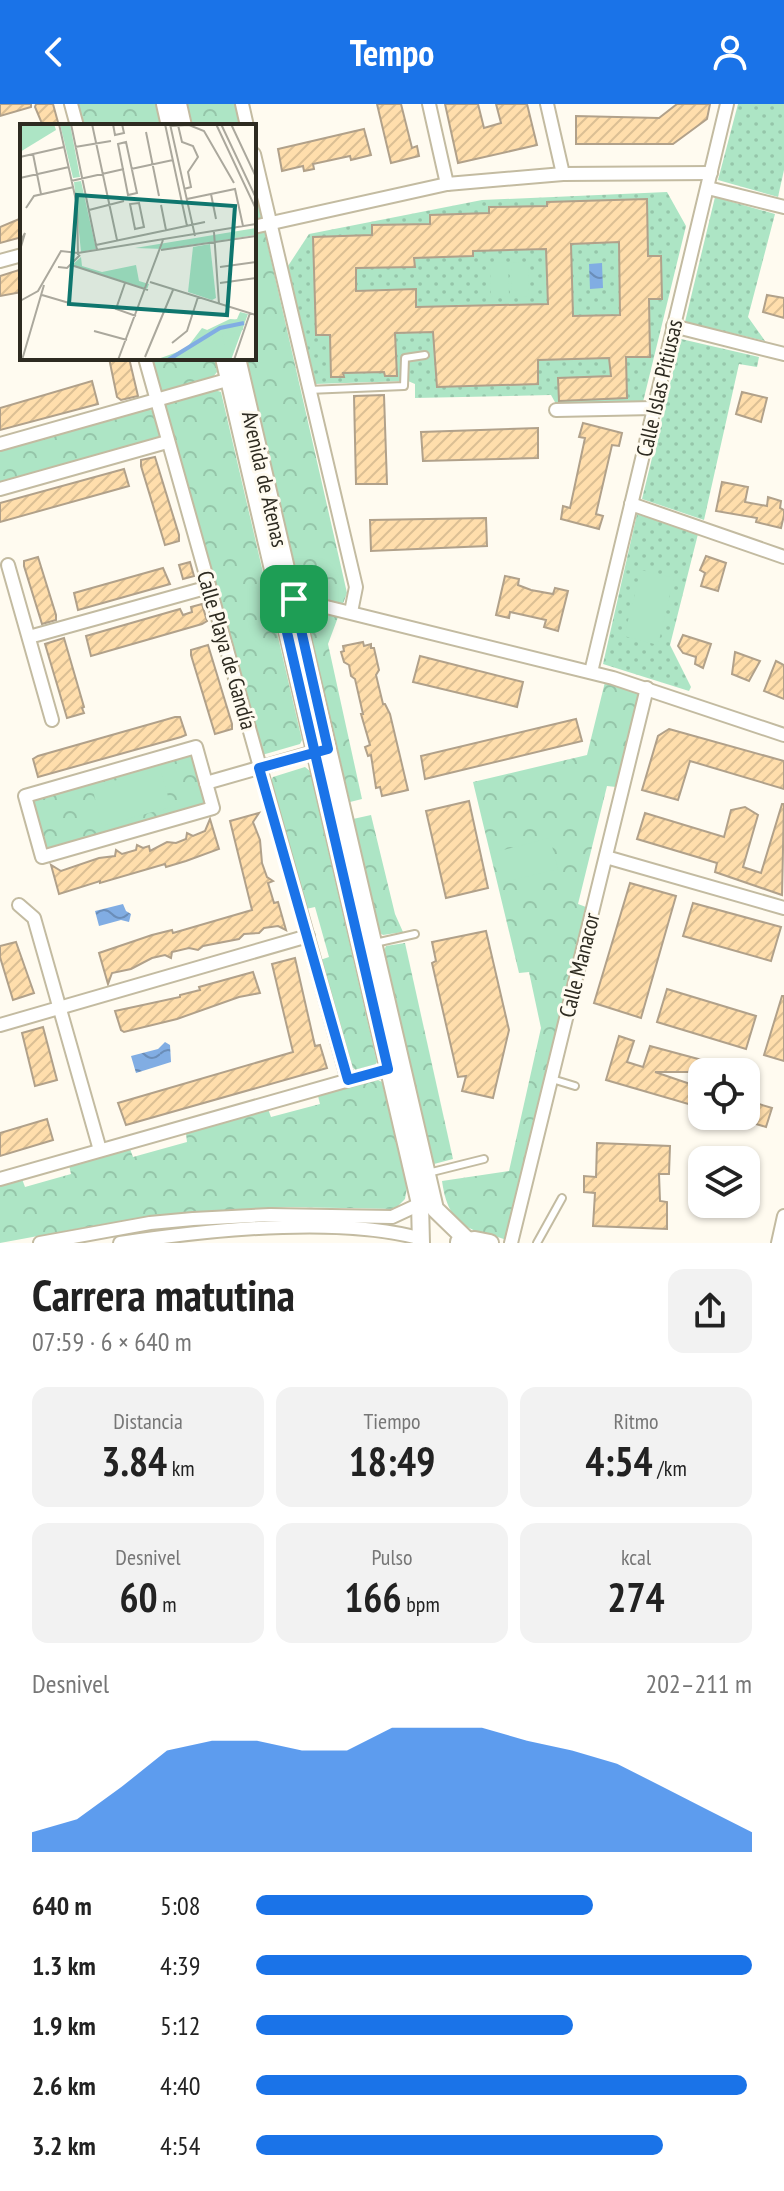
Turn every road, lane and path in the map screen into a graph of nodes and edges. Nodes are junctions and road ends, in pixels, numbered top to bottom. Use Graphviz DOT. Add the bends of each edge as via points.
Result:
graph roads {
  1 [pos="71,104"];
  2 [pos="165,104"];
  3 [pos="178,104"];
  4 [pos="242,104"];
  5 [pos="429,104"];
  6 [pos="547,104"];
  7 [pos="727,104"];
  8 [pos="76,124"];
  9 [pos="170,124"];
  10 [pos="183,124"];
  11 [pos="247,124"];
  12 [pos="256,163"];
  13 [pos="711,173"];
  14 [pos="563,174"];
  15 [pos="447,184"];
  16 [pos="708,188"];
  17 [pos="784,207"];
  18 [pos="270,223"];
  19 [pos="256,226"];
  20 [pos="20,256"];
  21 [pos="0,261"];
  22 [pos="673,326"];
  23 [pos="784,354"];
  24 [pos="425,355"];
  25 [pos="146,360"];
  26 [pos="225,360"];
  27 [pos="237,360"];
  28 [pos="235,378"];
  29 [pos="308,390"];
  30 [pos="156,400"];
  31 [pos="654,408"];
  32 [pos="556,410"];
  33 [pos="167,442"];
  34 [pos="0,444"];
  35 [pos="0,489"];
  36 [pos="631,504"];
  37 [pos="784,557"];
  38 [pos="8,565"];
  39 [pos="209,587"];
  40 [pos="287,600"];
  41 [pos="351,612"];
  42 [pos="29,637"];
  43 [pos="591,672"];
  44 [pos="647,688"];
  45 [pos="52,720"];
  46 [pos="784,735"];
  47 [pos="322,750"];
  48 [pos="259,768"];
  49 [pos="206,783"];
  50 [pos="606,857"];
  51 [pos="19,905"];
  52 [pos="784,908"];
  53 [pos="415,934"];
  54 [pos="308,936"];
  55 [pos="366,945"];
  56 [pos="59,1008"];
  57 [pos="0,1025"];
  58 [pos="388,1069"];
  59 [pos="551,1079"];
  60 [pos="348,1080"];
  61 [pos="575,1086"];
  62 [pos="100,1150"];
  63 [pos="484,1159"];
  64 [pos="428,1173"];
  65 [pos="0,1179"];
  66 [pos="562,1198"];
  67 [pos="428,1206"];
  68 [pos="784,1216"];
  69 [pos="421,1241"];
  70 [pos="460,1242"];
  71 [pos="40,1243"];
  72 [pos="120,1243"];
  73 [pos="490,1243"];
  74 [pos="511,1243"];
  75 [pos="537,1243"];
  76 [pos="778,1243"];
  1 -- 8 [label="street"];
  2 -- 9 [label="main road"];
  3 -- 10 [label="main road"];
  4 -- 11 [label="street"];
  5 -- 15 [label="street"];
  6 -- 14 [label="street"];
  7 -- 13 [label="street, Calle Islas Pitiusas"];
  12 -- 18 [label="street"];
  13 -- 14 [label="street"];
  13 -- 16 [label="street, Calle Islas Pitiusas"];
  14 -- 15 [label="street"];
  15 -- 18 [label="street"];
  16 -- 17 [label="street"];
  16 -- 22 [label="street, Calle Islas Pitiusas"];
  18 -- 19 [label="street"];
  18 -- 29 [label="street"];
  20 -- 21 [label="street"];
  22 -- 23 [label="street"];
  22 -- 31 [label="street, Calle Islas Pitiusas"];
  24 -- 29 [label="lane" via="405,358 406,382 400,387"];
  25 -- 30 [label="street, Calle Playa de Gandía"];
  26 -- 28 [label="main road, Avenida de Atenas"];
  27 -- 28 [label="main road, Avenida de Atenas"];
  28 -- 30 [label="street"];
  28 -- 40 [label="main road, Avenida de Atenas"];
  29 -- 41 [label="street" via="356,587"];
  30 -- 33 [label="street, Calle Playa de Gandía"];
  30 -- 34 [label="street"];
  31 -- 32 [label="street"];
  31 -- 36 [label="street, Calle Islas Pitiusas"];
  33 -- 35 [label="street"];
  33 -- 39 [label="street, Calle Playa de Gandía"];
  36 -- 37 [label="street"];
  36 -- 43 [label="street, Calle Islas Pitiusas"];
  38 -- 42 [label="street"];
  39 -- 42 [label="street"];
  39 -- 48 [label="street, Calle Playa de Gandía"];
  40 -- 41 [label="street"];
  40 -- 47 [label="main road, Avenida de Atenas"];
  41 -- 43 [label="street"];
  42 -- 45 [label="street"];
  43 -- 44 [label="street"];
  44 -- 46 [label="street"];
  44 -- 50 [label="street, Calle Manacor"];
  47 -- 48 [label="street"];
  47 -- 55 [label="main road, Avenida de Atenas"];
  48 -- 49 [label="street"];
  48 -- 54 [label="street, Calle Playa de Gandía"];
  49 -- 49 [label="street" via="196,747 25,796 42,857 213,808"];
  50 -- 52 [label="street"];
  50 -- 59 [label="street, Calle Manacor"];
  51 -- 56 [label="street" via="34,918"];
  53 -- 55 [label="lane"];
  54 -- 56 [label="street"];
  54 -- 60 [label="street, Calle Playa de Gandía"];
  55 -- 58 [label="main road, Avenida de Atenas"];
  55 -- 64 [label="main road, Avenida de Atenas"];
  56 -- 57 [label="street"];
  56 -- 62 [label="street"];
  58 -- 60 [label="street"];
  58 -- 67 [label="main road, Avenida de Atenas"];
  59 -- 61 [label="lane"];
  59 -- 74 [label="street, Calle Manacor"];
  60 -- 62 [label="street"];
  62 -- 65 [label="street"];
  63 -- 64 [label="lane"];
  64 -- 67 [label="main road, Avenida de Atenas"];
  66 -- 75 [label="lane"];
  67 -- 69 [label="main road, Avenida de Atenas"];
  67 -- 70 [label="main road"];
  67 -- 71 [label="street" via="392,1217 285,1215 150,1223"];
  68 -- 76 [label="street"];
  69 -- 72 [label="street" via="392,1232 275,1228"];
  70 -- 73 [label="main road"];
}
